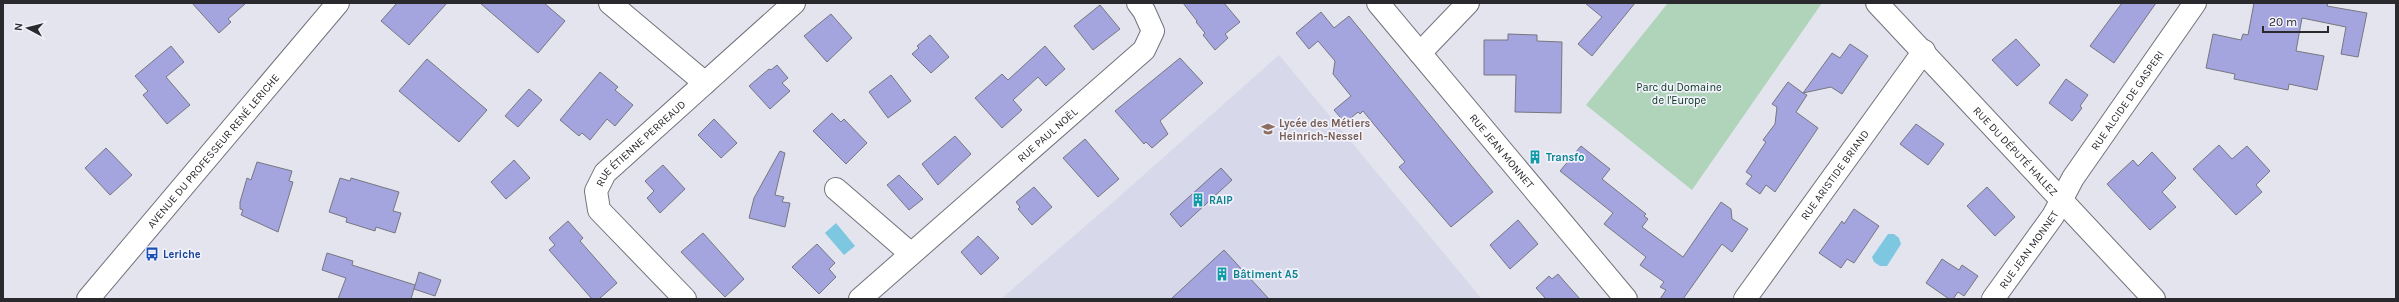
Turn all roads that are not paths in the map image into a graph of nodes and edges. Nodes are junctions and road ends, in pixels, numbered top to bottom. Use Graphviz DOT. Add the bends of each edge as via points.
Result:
graph roads {
  1 [pos="338,3"];
  2 [pos="610,3"];
  3 [pos="794,3"];
  4 [pos="1138,3"];
  5 [pos="1378,3"];
  6 [pos="1468,3"];
  7 [pos="1877,3"];
  8 [pos="2195,3"];
  9 [pos="1924,51"];
  10 [pos="1420,53"];
  11 [pos="705,83"];
  12 [pos="836,189"];
  13 [pos="2061,198"];
  14 [pos="910,254"];
  15 [pos="88,299"];
  16 [pos="685,299"];
  17 [pos="860,299"];
  18 [pos="1626,299"];
  19 [pos="1745,299"];
  20 [pos="1993,299"];
  21 [pos="2154,299"];
  1 -- 15 [label="street, AVENUE DU PROFESSEUR RENÉ LERICHE"];
  2 -- 11 [label="street"];
  3 -- 11 [label="street, RUE ÉTIENNE PERREAUD"];
  4 -- 14 [label="street, RUE PAUL NOËL" via="1144,10 1152,31 1144,50"];
  5 -- 10 [label="street, RUE JEAN MONNET"];
  6 -- 10 [label="street"];
  7 -- 9 [label="street, RUE DU DÉPUTÉ HALLEZ"];
  8 -- 13 [label="street, RUE ALCIDE DE GASPERI"];
  9 -- 13 [label="street, RUE DU DÉPUTÉ HALLEZ"];
  9 -- 19 [label="street, RUE ARISTIDE BRIAND"];
  10 -- 18 [label="street, RUE JEAN MONNET"];
  11 -- 16 [label="street, RUE ÉTIENNE PERREAUD" via="605,173 596,191 599,210"];
  12 -- 14 [label="street"];
  13 -- 20 [label="street, RUE JEAN MONNET" via="2053,216"];
  13 -- 21 [label="street, RUE DU DÉPUTÉ HALLEZ"];
  14 -- 17 [label="street, RUE PAUL NOËL"];
}
